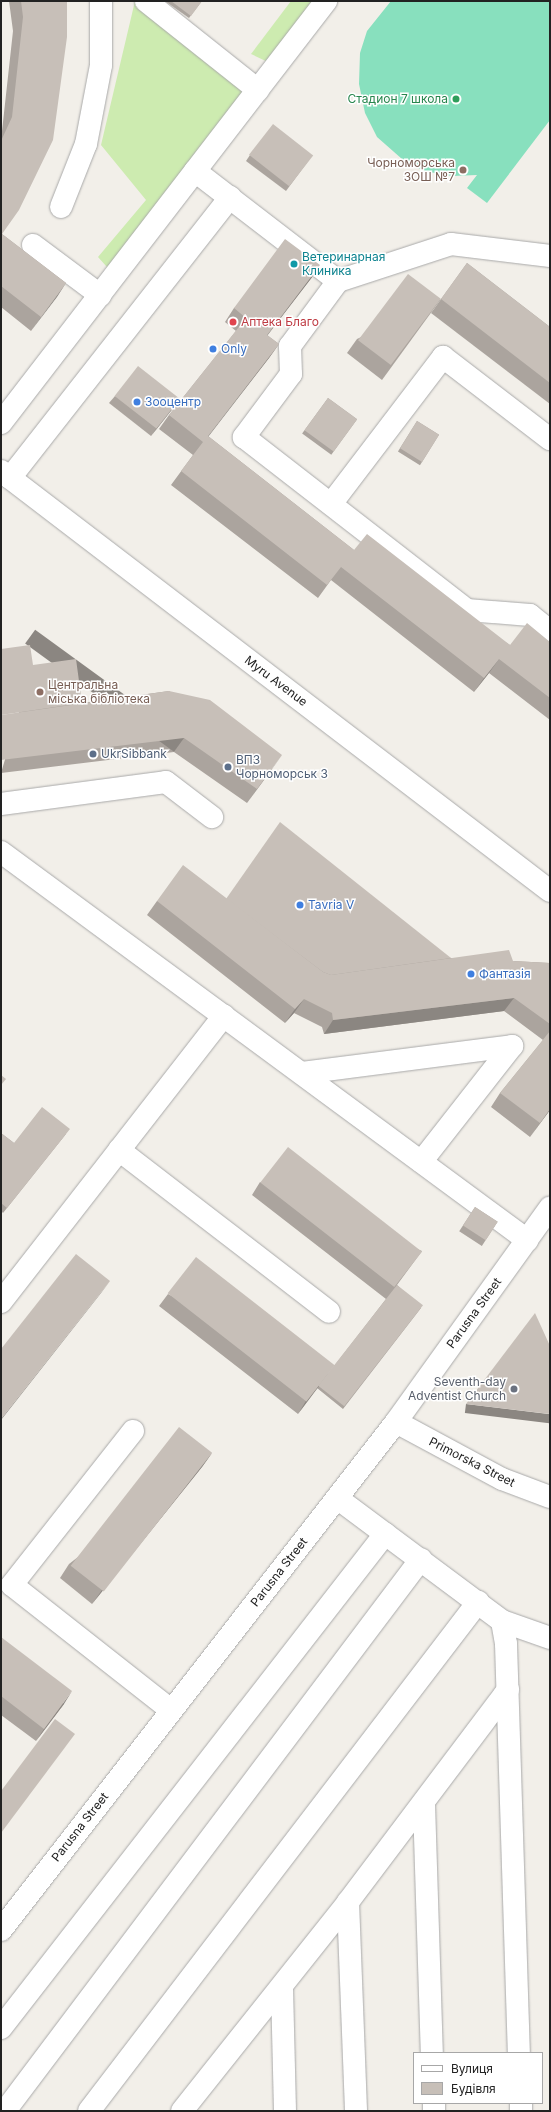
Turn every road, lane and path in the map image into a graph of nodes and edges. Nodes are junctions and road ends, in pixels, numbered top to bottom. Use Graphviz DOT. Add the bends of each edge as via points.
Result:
graph roads {
  1 [pos="102,1"];
  2 [pos="146,1"];
  3 [pos="326,1"];
  4 [pos="258,90"];
  5 [pos="195,171"];
  6 [pos="230,197"];
  7 [pos="61,207"];
  8 [pos="34,245"];
  9 [pos="550,256"];
  10 [pos="338,281"];
  11 [pos="100,295"];
  12 [pos="1,423"];
  13 [pos="550,439"];
  14 [pos="5,474"];
  15 [pos="331,504"];
  16 [pos="550,631"];
  17 [pos="1,804"];
  18 [pos="212,817"];
  19 [pos="1,852"];
  20 [pos="550,891"];
  21 [pos="224,1016"];
  22 [pos="302,1074"];
  23 [pos="119,1150"];
  24 [pos="421,1162"];
  25 [pos="550,1208"];
  26 [pos="527,1240"];
  27 [pos="1,1302"];
  28 [pos="329,1312"];
  29 [pos="396,1422"];
  30 [pos="133,1431"];
  31 [pos="550,1497"];
  32 [pos="337,1498"];
  33 [pos="385,1534"];
  34 [pos="421,1559"];
  35 [pos="478,1602"];
  36 [pos="502,1621"];
  37 [pos="550,1638"];
  38 [pos="508,1690"];
  39 [pos="170,1710"];
  40 [pos="424,1804"];
  41 [pos="348,1902"];
  42 [pos="1,1930"];
  43 [pos="282,1988"];
  44 [pos="1,2028"];
  45 [pos="432,2052"];
  46 [pos="519,2052"];
  47 [pos="5,2111"];
  48 [pos="89,2111"];
  49 [pos="182,2111"];
  50 [pos="285,2111"];
  51 [pos="356,2111"];
  1 -- 7 [label="street" via="101,65 86,144"];
  2 -- 4 [label="street"];
  3 -- 4 [label="street"];
  4 -- 5 [label="street"];
  5 -- 6 [label="street"];
  5 -- 11 [label="street"];
  6 -- 10 [label="street"];
  6 -- 14 [label="street"];
  8 -- 11 [label="street"];
  9 -- 10 [label="street" via="451,244"];
  10 -- 15 [label="street" via="290,346 291,374 244,437"];
  11 -- 12 [label="street"];
  13 -- 15 [label="street" via="443,357"];
  14 -- 20 [label="street, Myru Avenue"];
  15 -- 16 [label="street" via="468,610 530,615"];
  17 -- 18 [label="street" via="166,782"];
  19 -- 21 [label="street"];
  21 -- 22 [label="street"];
  21 -- 23 [label="street"];
  22 -- 24 [label="street"];
  22 -- 24 [label="street" via="512,1046"];
  23 -- 27 [label="street"];
  23 -- 28 [label="street"];
  24 -- 26 [label="street"];
  25 -- 26 [label="street, Parusna Street"];
  26 -- 29 [label="street, Parusna Street"];
  29 -- 31 [label="street, Primorska Street" via="502,1479"];
  29 -- 32 [label="street, Parusna Street"];
  30 -- 39 [label="street" via="12,1585"];
  32 -- 33 [label="street"];
  32 -- 39 [label="street, Parusna Street"];
  33 -- 34 [label="street"];
  33 -- 44 [label="street"];
  34 -- 35 [label="street"];
  34 -- 47 [label="street"];
  35 -- 36 [label="street"];
  35 -- 48 [label="street"];
  36 -- 37 [label="street"];
  36 -- 38 [label="street"];
  38 -- 40 [label="street"];
  38 -- 46 [label="street"];
  39 -- 42 [label="street, Parusna Street"];
  40 -- 41 [label="street"];
  40 -- 45 [label="street"];
  41 -- 43 [label="street"];
  41 -- 51 [label="street"];
  43 -- 49 [label="street"];
  43 -- 50 [label="street"];
}
